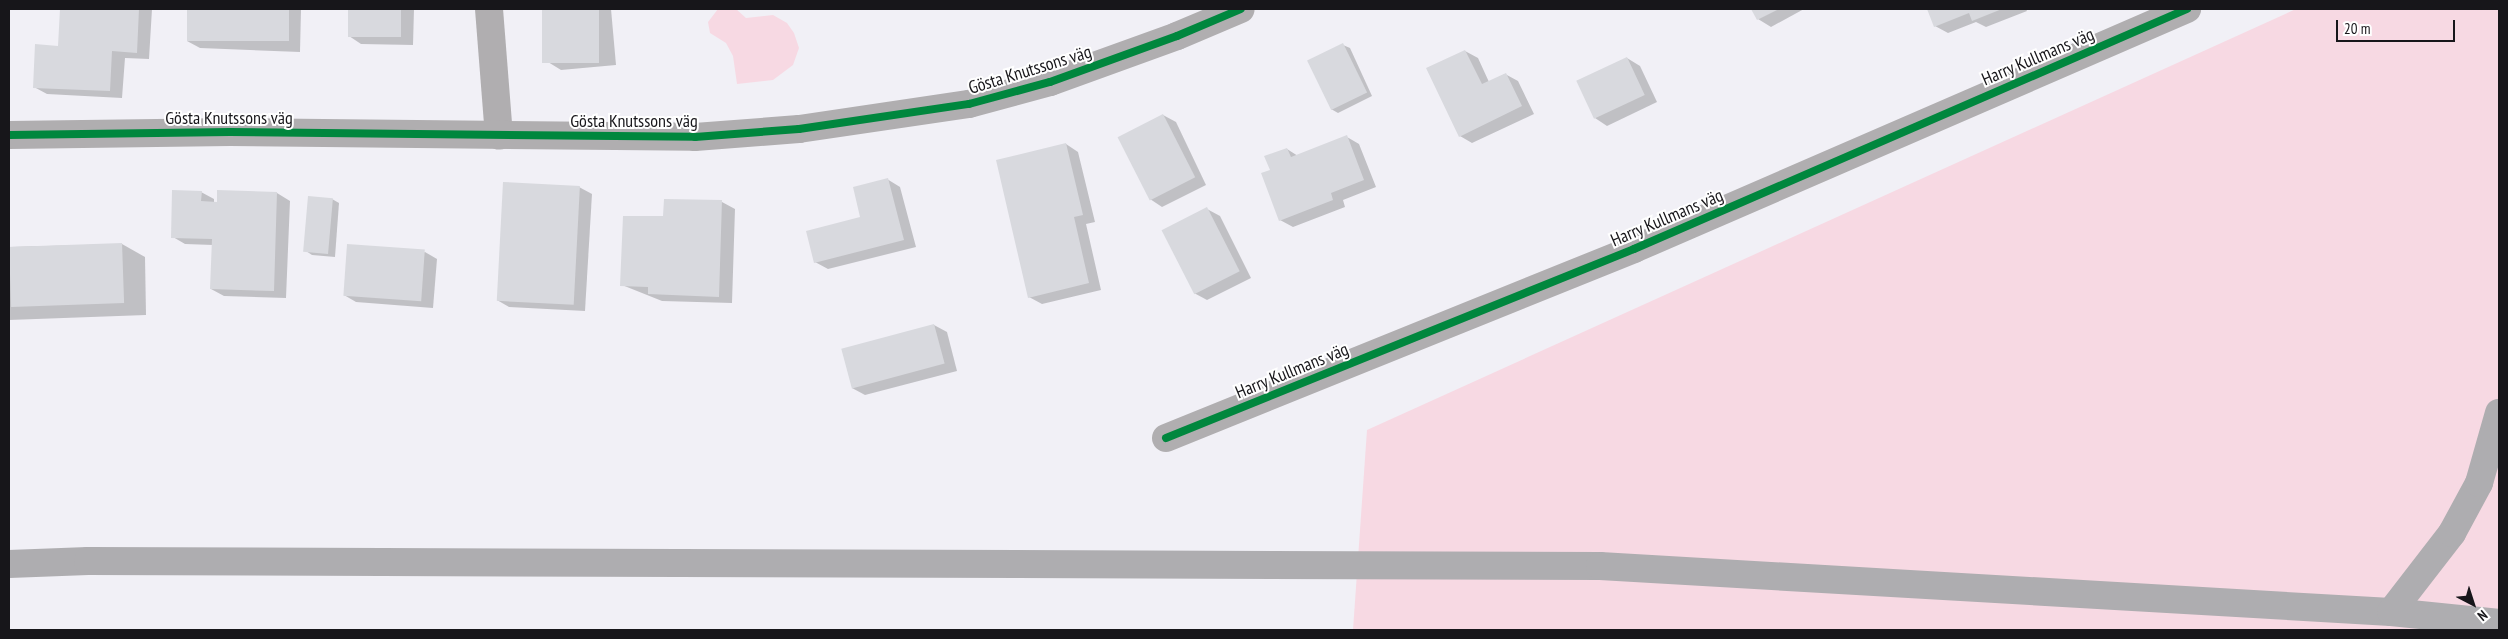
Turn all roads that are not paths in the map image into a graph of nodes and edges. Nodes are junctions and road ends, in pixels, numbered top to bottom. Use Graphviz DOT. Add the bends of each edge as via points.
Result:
graph roads {
  1 [pos="489,9"];
  2 [pos="1241,9"];
  3 [pos="2177,11"];
  4 [pos="9,135"];
  5 [pos="499,136"];
  6 [pos="2499,413"];
  7 [pos="1166,438"];
  8 [pos="9,564"];
  9 [pos="2392,612"];
  10 [pos="2499,623"];
  1 -- 5 [label="street"];
  2 -- 5 [label="street, Gösta Knutssons väg" via="1178,36 1050,82 969,104 799,129 695,137"];
  3 -- 7 [label="street, Harry Kullmans väg" via="1634,249"];
  4 -- 5 [label="street, Gösta Knutssons väg" via="230,132"];
  6 -- 9 [label="main road" via="2479,483 2452,533"];
  8 -- 9 [label="main road" via="118,561 1600,566"];
  9 -- 10 [label="main road"];
}
